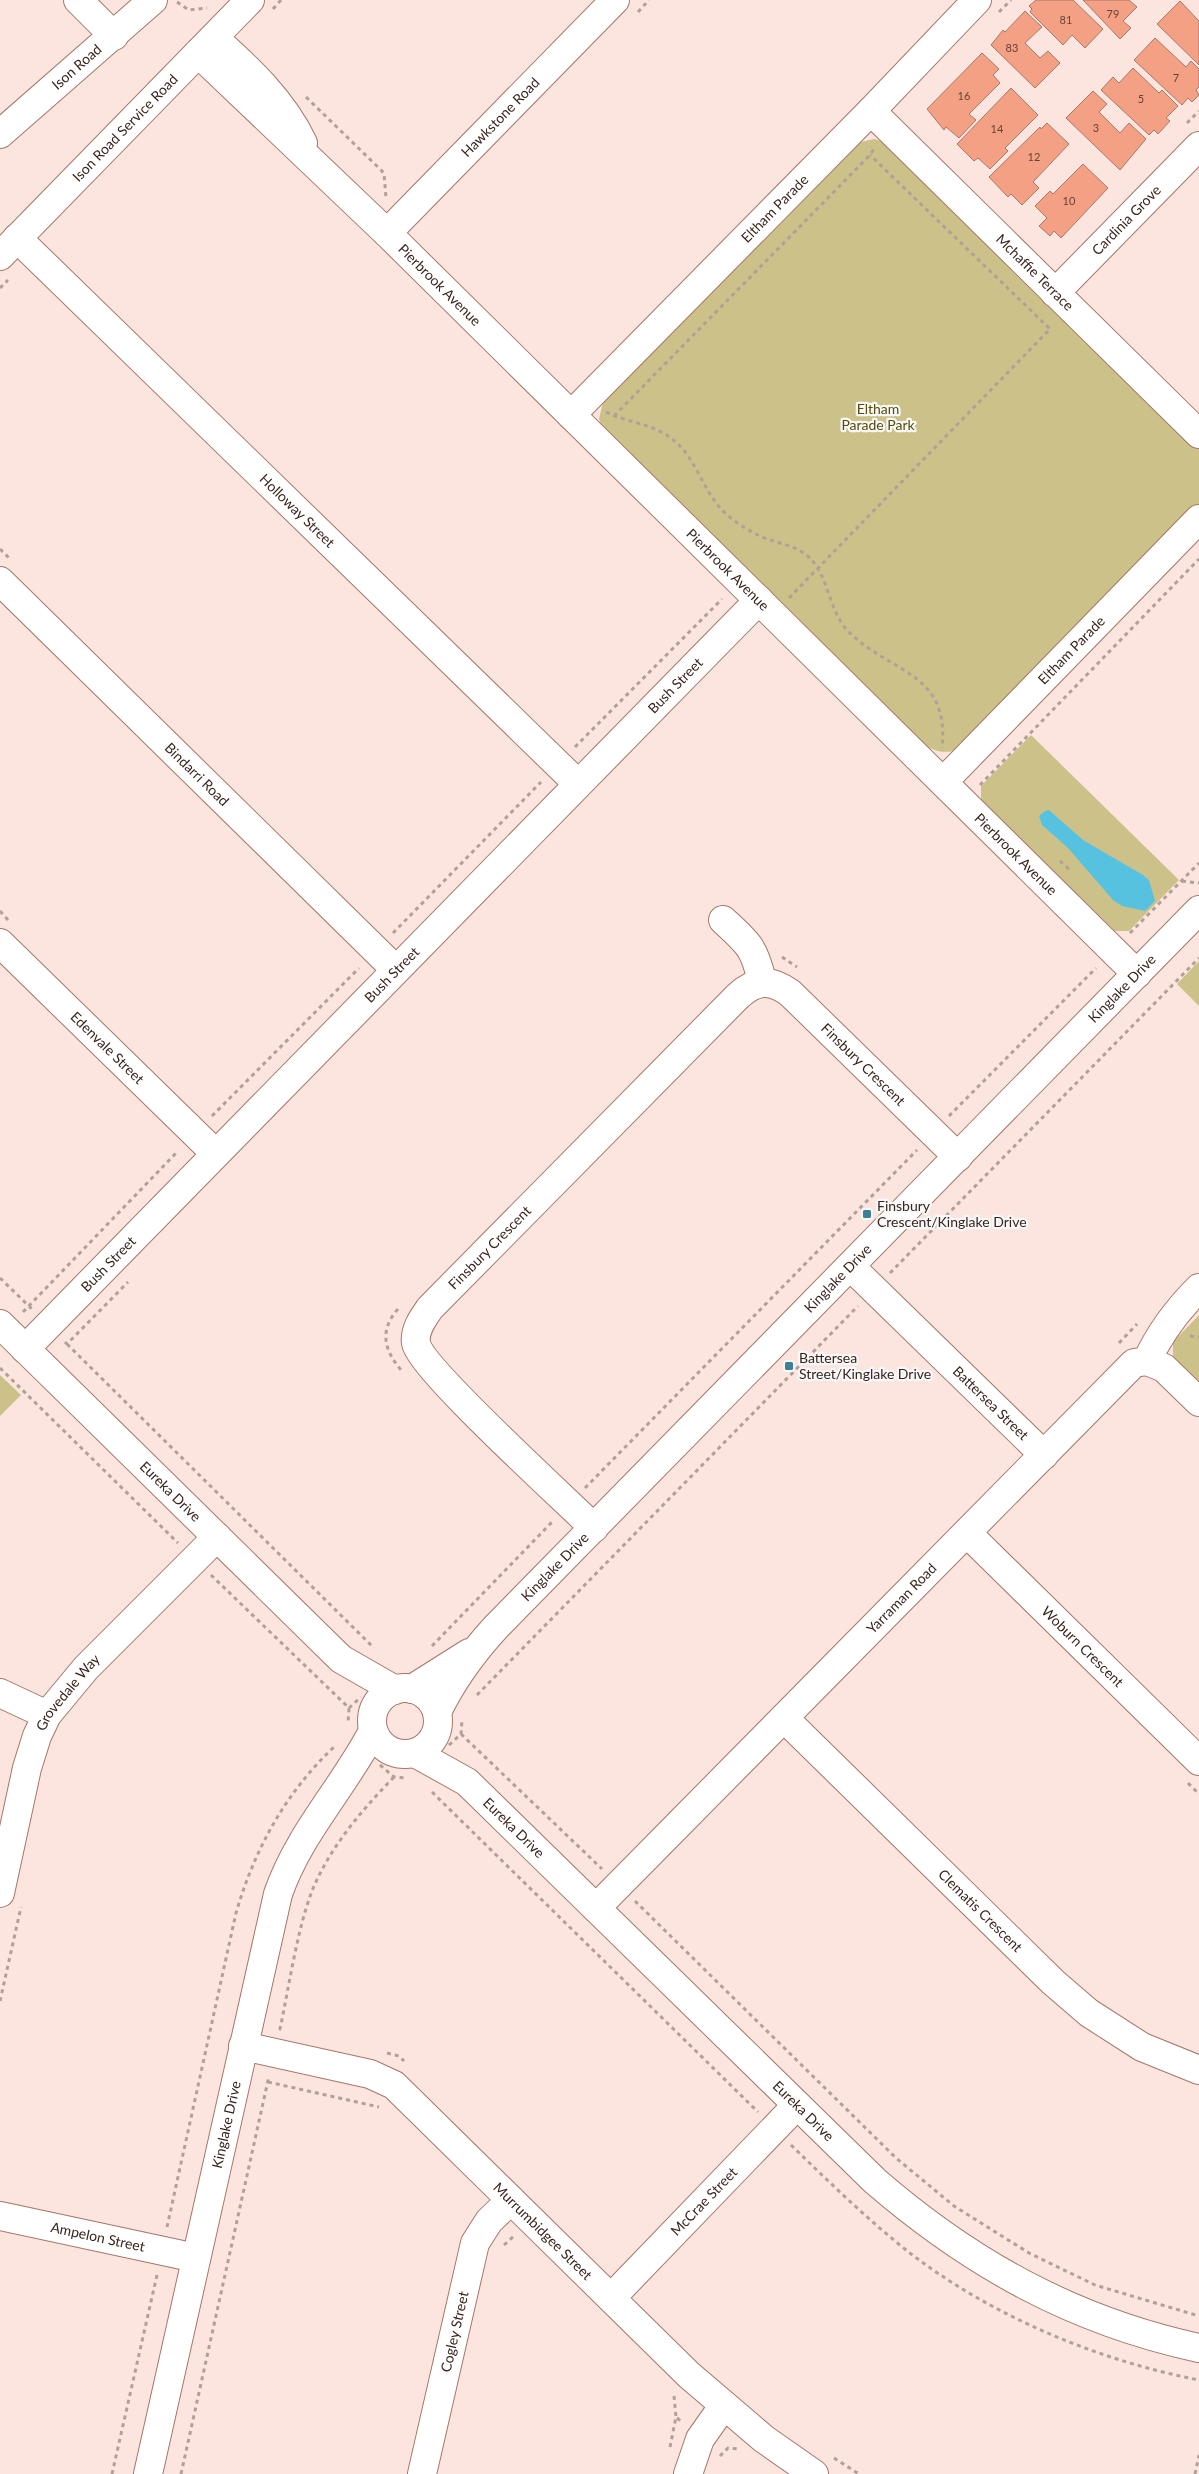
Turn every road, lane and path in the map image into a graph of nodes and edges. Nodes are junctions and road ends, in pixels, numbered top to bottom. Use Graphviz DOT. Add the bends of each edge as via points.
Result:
graph roads {
  1 [pos="78,0"];
  2 [pos="153,0"];
  3 [pos="250,0"];
  4 [pos="616,0"];
  5 [pos="1011,0"];
  6 [pos="987,7"];
  7 [pos="114,36"];
  8 [pos="206,46"];
  9 [pos="300,92"];
  10 [pos="879,119"];
  11 [pos="0,134"];
  12 [pos="1199,146"];
  13 [pos="870,156"];
  14 [pos="394,226"];
  15 [pos="9,247"];
  16 [pos="1055,293"];
  17 [pos="579,407"];
  18 [pos="614,416"];
  19 [pos="1199,434"];
  20 [pos="1199,519"];
  21 [pos="1199,559"];
  22 [pos="817,568"];
  23 [pos="0,581"];
  24 [pos="718,592"];
  25 [pos="758,610"];
  26 [pos="949,775"];
  27 [pos="578,783"];
  28 [pos="1057,859"];
  29 [pos="1199,863"];
  30 [pos="1071,872"];
  31 [pos="1181,881"];
  32 [pos="1199,884"];
  33 [pos="1199,910"];
  34 [pos="724,920"];
  35 [pos="1123,937"];
  36 [pos="0,943"];
  37 [pos="756,955"];
  38 [pos="1199,958"];
  39 [pos="395,969"];
  40 [pos="801,970"];
  41 [pos="1137,974"];
  42 [pos="762,981"];
  43 [pos="930,1130"];
  44 [pos="215,1154"];
  45 [pos="958,1157"];
  46 [pos="851,1267"];
  47 [pos="0,1278"];
  48 [pos="129,1281"];
  49 [pos="1199,1288"];
  50 [pos="874,1290"];
  51 [pos="399,1308"];
  52 [pos="0,1324"];
  53 [pos="58,1335"];
  54 [pos="25,1349"];
  55 [pos="1147,1361"];
  56 [pos="0,1368"];
  57 [pos="407,1377"];
  58 [pos="1199,1402"];
  59 [pos="1044,1455"];
  60 [pos="567,1501"];
  61 [pos="594,1528"];
  62 [pos="967,1533"];
  63 [pos="217,1537"];
  64 [pos="203,1572"];
  65 [pos="427,1650"];
  66 [pos="378,1651"];
  67 [pos="0,1693"];
  68 [pos="473,1698"];
  69 [pos="46,1716"];
  70 [pos="784,1718"];
  71 [pos="400,1727"];
  72 [pos="1199,1762"];
  73 [pos="633,1894"];
  74 [pos="11,1899"];
  75 [pos="596,1908"];
  76 [pos="0,2001"];
  77 [pos="281,2037"];
  78 [pos="243,2046"];
  79 [pos="380,2052"];
  80 [pos="405,2063"];
  81 [pos="1199,2070"];
  82 [pos="797,2105"];
  83 [pos="511,2200"];
  84 [pos="0,2216"];
  85 [pos="162,2251"];
  86 [pos="196,2258"];
  87 [pos="611,2298"];
  88 [pos="1199,2316"];
  89 [pos="1199,2348"];
  90 [pos="1189,2378"];
  91 [pos="1199,2380"];
  92 [pos="724,2405"];
  93 [pos="740,2449"];
  94 [pos="1199,2455"];
  95 [pos="714,2462"];
  96 [pos="821,2464"];
  97 [pos="112,2474"];
  98 [pos="148,2474"];
  99 [pos="181,2474"];
  100 [pos="422,2474"];
  101 [pos="688,2474"];
  102 [pos="859,2474"];
  103 [pos="1195,2474"];
  1 -- 7 [label="street"];
  2 -- 7 [label="street, Ison Road"];
  3 -- 8 [label="street, Ison Road Service Road"];
  4 -- 14 [label="street, Hawkstone Road"];
  5 -- 6 [label="path"];
  6 -- 10 [label="street, Eltham Parade"];
  7 -- 11 [label="street, Ison Road"];
  8 -- 14 [label="street, Pierbrook Avenue" via="283,108 315,167"];
  8 -- 15 [label="street, Ison Road Service Road"];
  9 -- 14 [label="path" via="384,173 386,202"];
  10 -- 13 [label="path"];
  10 -- 16 [label="street, Mchaffie Terrace"];
  10 -- 17 [label="street, Eltham Parade"];
  12 -- 16 [label="street, Cardinia Grove"];
  13 -- 18 [label="path"];
  13 -- 22 [label="path" via="1050,328"];
  14 -- 17 [label="street, Pierbrook Avenue"];
  15 -- 27 [label="street, Holloway Street"];
  16 -- 19 [label="street, Mchaffie Terrace"];
  17 -- 18 [label="path"];
  17 -- 25 [label="street, Pierbrook Avenue"];
  18 -- 22 [label="path" via="655,427 673,439 684,450 706,490 736,523 757,535 803,552"];
  20 -- 26 [label="street, Eltham Parade"];
  21 -- 26 [label="path" via="976,789"];
  22 -- 25 [label="path"];
  22 -- 26 [label="path" via="834,611 846,629 914,676 930,692 940,708 944,724 941,753"];
  23 -- 39 [label="street, Bindarri Road"];
  24 -- 25 [label="path"];
  25 -- 26 [label="street, Pierbrook Avenue"];
  25 -- 27 [label="street, Bush Street"];
  26 -- 35 [label="street, Pierbrook Avenue"];
  27 -- 39 [label="street, Bush Street"];
  28 -- 30 [label="path"];
  29 -- 31 [label="path"];
  31 -- 32 [label="path"];
  31 -- 35 [label="path"];
  33 -- 41 [label="street, Kinglake Drive"];
  34 -- 37 [label="street"];
  35 -- 41 [label="street, Pierbrook Avenue"];
  35 -- 43 [label="path"];
  36 -- 44 [label="street, Edenvale Street"];
  37 -- 40 [label="path" via="772,954"];
  37 -- 42 [label="street"];
  38 -- 50 [label="path"];
  39 -- 44 [label="street, Bush Street"];
  41 -- 45 [label="street, Kinglake Drive"];
  42 -- 43 [label="street, Finsbury Crescent" via="790,993"];
  42 -- 60 [label="street, Finsbury Crescent" via="737,997 430,1308 419,1326 416,1342 430,1365"];
  43 -- 45 [label="street, Finsbury Crescent"];
  43 -- 60 [label="path"];
  44 -- 53 [label="street, Bush Street"];
  45 -- 46 [label="street, Kinglake Drive"];
  46 -- 50 [label="street, Battersea Street"];
  46 -- 61 [label="street, Kinglake Drive"];
  47 -- 53 [label="path"];
  48 -- 53 [label="path"];
  49 -- 55 [label="street" via="1164,1328"];
  50 -- 59 [label="street, Battersea Street"];
  50 -- 68 [label="path"];
  51 -- 57 [label="path" via="388,1323 387,1345 390,1357"];
  52 -- 54 [label="street, Eureka Drive"];
  53 -- 54 [label="street, Bush Street"];
  53 -- 66 [label="path"];
  54 -- 63 [label="street, Eureka Drive"];
  55 -- 58 [label="street" via="1164,1368"];
  55 -- 59 [label="street, Yarraman Road" via="1134,1363"];
  56 -- 64 [label="path"];
  59 -- 62 [label="street, Yarraman Road"];
  60 -- 61 [label="street, Finsbury Crescent"];
  60 -- 65 [label="path"];
  61 -- 71 [label="street, Kinglake Drive"];
  62 -- 70 [label="street, Yarraman Road"];
  62 -- 72 [label="street, Woburn Crescent"];
  63 -- 64 [label="street, Grovedale Way"];
  63 -- 71 [label="street, Eureka Drive" via="341,1658"];
  64 -- 69 [label="street, Grovedale Way" via="67,1688"];
  64 -- 71 [label="path"];
  67 -- 69 [label="street"];
  69 -- 74 [label="street, Grovedale Way" via="27,1768"];
  70 -- 73 [label="street, Yarraman Road"];
  70 -- 81 [label="street, Clematis Crescent" via="1067,1995 1142,2047"];
  71 -- 71 [label="path" via="418,1778"];
  71 -- 71 [label="path" via="462,1710"];
  71 -- 73 [label="path"];
  71 -- 75 [label="street, Eureka Drive" via="467,1782"];
  71 -- 77 [label="path" via="366,1806 329,1857 312,1891"];
  71 -- 78 [label="street, Kinglake Drive" via="320,1812 300,1844 284,1877"];
  71 -- 85 [label="path" via="311,1768 286,1800 263,1840 245,1880 236,1913"];
  73 -- 75 [label="street, Yarraman Road"];
  73 -- 88 [label="path" via="896,2158 954,2206 1029,2254 1095,2285"];
  74 -- 76 [label="path"];
  75 -- 82 [label="street, Eureka Drive"];
  77 -- 78 [label="street, Murrumbidgee Street"];
  77 -- 83 [label="street, Murrumbidgee Street" via="354,2070 386,2080"];
  77 -- 99 [label="path"];
  78 -- 86 [label="street, Kinglake Drive"];
  79 -- 80 [label="path" via="399,2056"];
  82 -- 87 [label="street, McCrae Street"];
  82 -- 89 [label="street, Eureka Drive" via="908,2210 974,2258 1079,2311"];
  83 -- 87 [label="street, Murrumbidgee Street"];
  83 -- 100 [label="street, Cogley Street" via="489,2221 474,2243"];
  84 -- 85 [label="street, Ampelon Street"];
  85 -- 86 [label="street, Ampelon Street"];
  85 -- 97 [label="path"];
  86 -- 98 [label="street, Kinglake Drive"];
  87 -- 92 [label="street, Murrumbidgee Street"];
  90 -- 91 [label="path"];
  92 -- 96 [label="street, Murrumbidgee Street" via="764,2439"];
  92 -- 101 [label="street" via="700,2438"];
  93 -- 95 [label="path" via="728,2448"];
  94 -- 103 [label="path"];
  96 -- 102 [label="path"];
}
